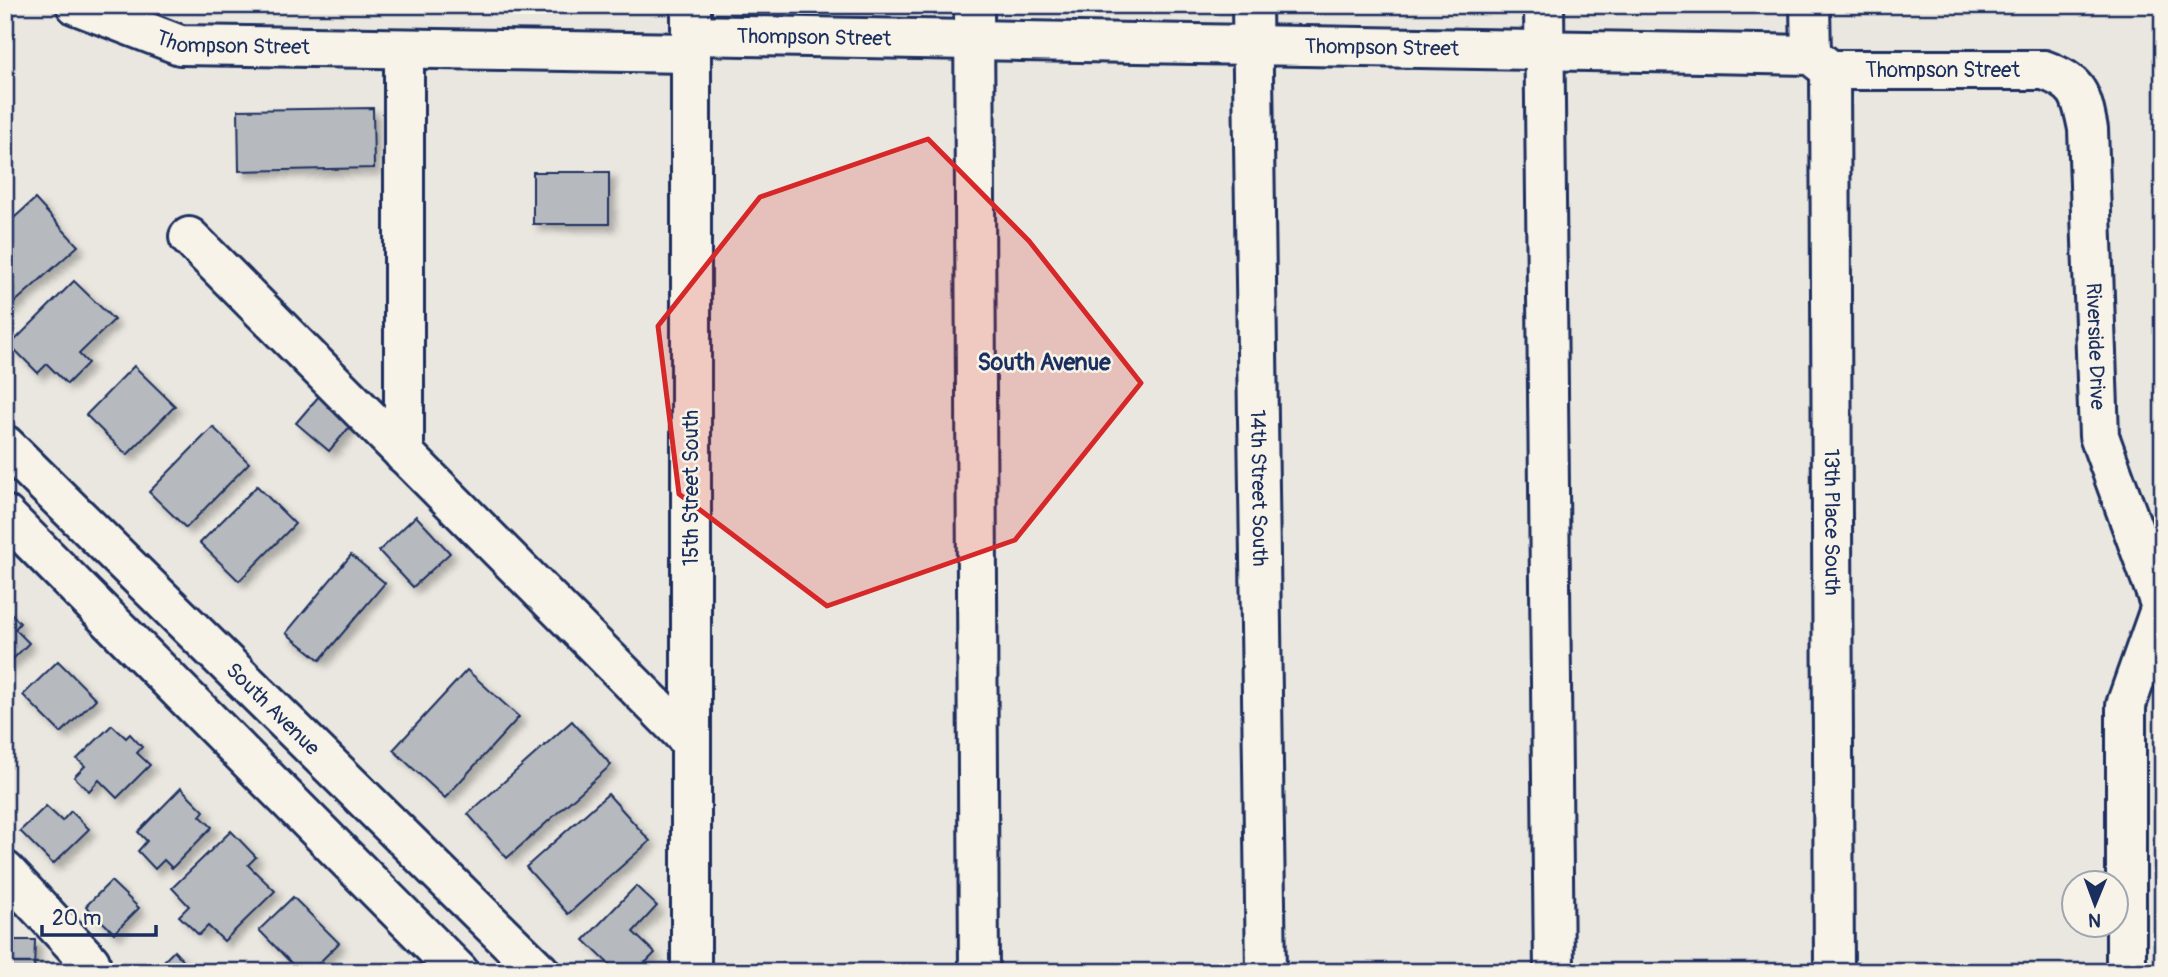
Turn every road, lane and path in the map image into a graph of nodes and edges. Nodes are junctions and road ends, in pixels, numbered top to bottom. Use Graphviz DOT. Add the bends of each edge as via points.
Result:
graph roads {
  1 [pos="76,5"];
  2 [pos="1252,5"];
  3 [pos="1544,5"];
  4 [pos="1810,5"];
  5 [pos="974,23"];
  6 [pos="691,31"];
  7 [pos="1252,46"];
  8 [pos="404,49"];
  9 [pos="1544,51"];
  10 [pos="1820,62"];
  11 [pos="2064,77"];
  12 [pos="189,237"];
  13 [pos="5,445"];
  14 [pos="404,454"];
  15 [pos="5,515"];
  16 [pos="2162,611"];
  17 [pos="691,742"];
  18 [pos="5,871"];
  19 [pos="91,972"];
  20 [pos="459,972"];
  21 [pos="540,972"];
  22 [pos="691,972"];
  23 [pos="979,972"];
  24 [pos="1266,972"];
  25 [pos="1554,972"];
  26 [pos="1834,972"];
  27 [pos="2126,972"];
  1 -- 8 [label="main road, Thompson Street" via="180,44"];
  2 -- 7 [label="main road, 14th Street South"];
  3 -- 9 [label="main road"];
  4 -- 10 [label="main road, 13th Place South"];
  5 -- 6 [label="main road, Thompson Street"];
  5 -- 7 [label="main road, Thompson Street"];
  5 -- 23 [label="main road"];
  6 -- 8 [label="main road, Thompson Street"];
  6 -- 17 [label="main road, 15th Street South"];
  7 -- 9 [label="main road, Thompson Street"];
  7 -- 24 [label="main road, 14th Street South"];
  8 -- 14 [label="main road"];
  9 -- 10 [label="main road, Thompson Street"];
  9 -- 25 [label="main road"];
  10 -- 11 [label="main road, Thompson Street" via="2045,70"];
  10 -- 26 [label="main road, 13th Place South"];
  11 -- 16 [label="main road, Riverside Drive" via="2081,94 2088,129 2099,436"];
  12 -- 14 [label="main road"];
  13 -- 21 [label="main road, South Avenue"];
  14 -- 17 [label="main road"];
  15 -- 20 [label="main road"];
  16 -- 27 [label="main road" via="2126,705"];
  17 -- 22 [label="main road, 15th Street South"];
  18 -- 19 [label="main road" via="90,962"];
}
